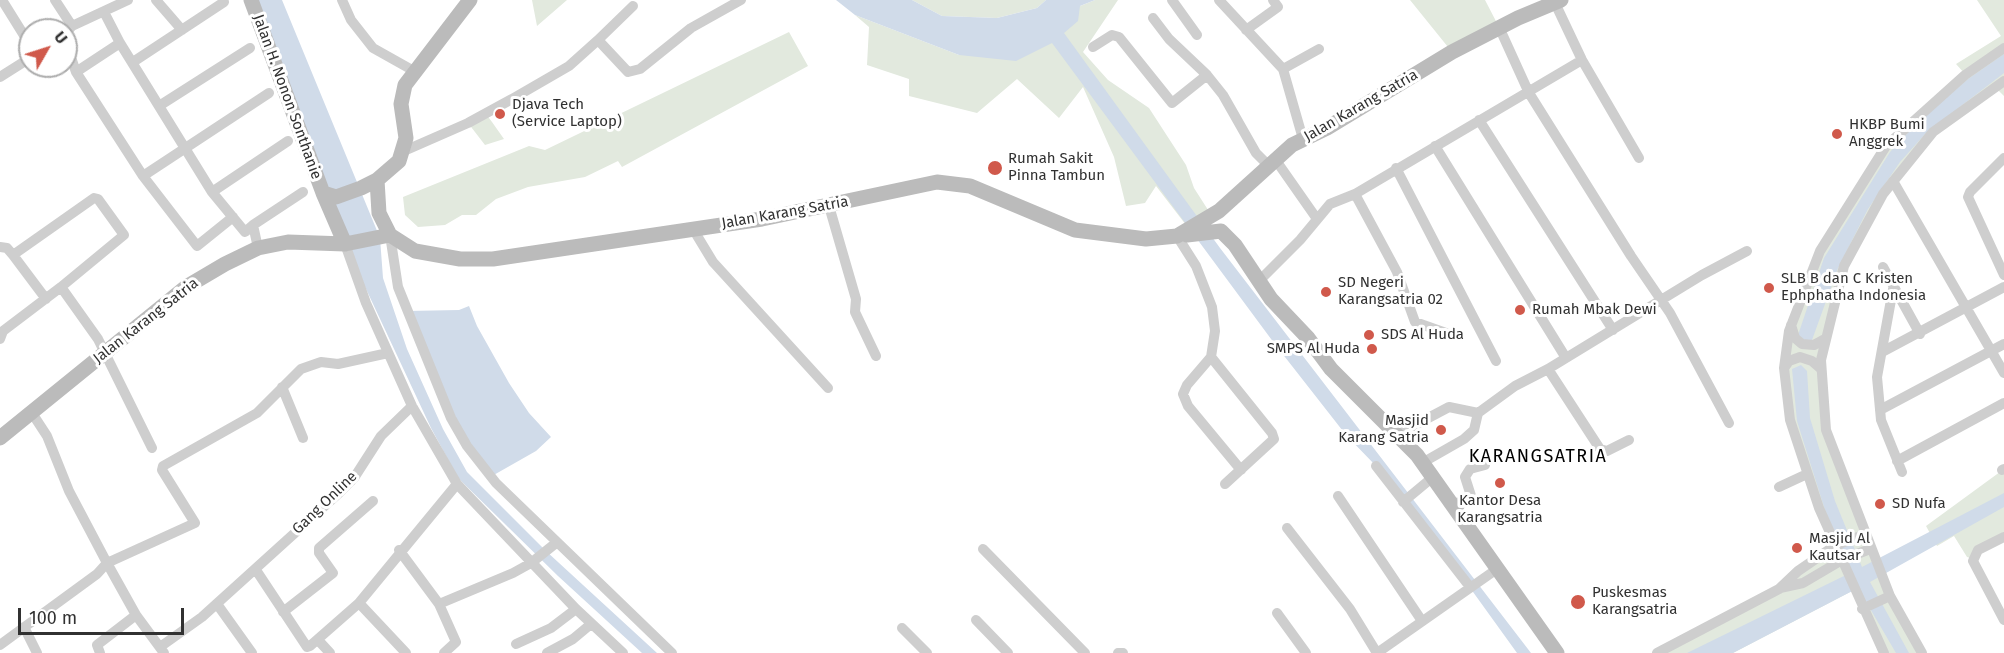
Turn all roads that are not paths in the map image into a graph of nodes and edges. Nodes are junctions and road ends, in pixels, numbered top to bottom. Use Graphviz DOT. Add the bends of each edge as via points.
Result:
graph roads {
  1 [pos="2,0"];
  2 [pos="55,0"];
  3 [pos="128,0"];
  4 [pos="156,0"];
  5 [pos="251,0"];
  6 [pos="342,0"];
  7 [pos="470,0"];
  8 [pos="741,0"];
  9 [pos="1172,0"];
  10 [pos="1219,0"];
  11 [pos="1273,0"];
  12 [pos="224,2"];
  13 [pos="1558,2"];
  14 [pos="633,6"];
  15 [pos="104,12"];
  16 [pos="63,18"];
  17 [pos="1153,18"];
  18 [pos="78,25"];
  19 [pos="18,26"];
  20 [pos="1499,27"];
  21 [pos="182,30"];
  22 [pos="1246,30"];
  23 [pos="1197,34"];
  24 [pos="598,39"];
  25 [pos="120,43"];
  26 [pos="1093,47"];
  27 [pos="250,48"];
  28 [pos="2004,48"];
  29 [pos="1319,49"];
  30 [pos="1582,60"];
  31 [pos="133,62"];
  32 [pos="18,64"];
  33 [pos="1283,69"];
  34 [pos="78,71"];
  35 [pos="414,71"];
  36 [pos="2,72"];
  37 [pos="78,75"];
  38 [pos="1207,75"];
  39 [pos="2004,81"];
  40 [pos="269,93"];
  41 [pos="1529,93"];
  42 [pos="159,106"];
  43 [pos="1479,120"];
  44 [pos="1303,140"];
  45 [pos="288,141"];
  46 [pos="1435,146"];
  47 [pos="184,148"];
  48 [pos="405,151"];
  49 [pos="1639,158"];
  50 [pos="2004,158"];
  51 [pos="1271,162"];
  52 [pos="1396,168"];
  53 [pos="144,176"];
  54 [pos="377,180"];
  55 [pos="1893,181"];
  56 [pos="212,192"];
  57 [pos="303,192"];
  58 [pos="1355,194"];
  59 [pos="330,195"];
  60 [pos="829,206"];
  61 [pos="1219,211"];
  62 [pos="234,218"];
  63 [pos="1317,219"];
  64 [pos="254,225"];
  65 [pos="693,229"];
  66 [pos="390,235"];
  67 [pos="1177,236"];
  68 [pos="345,244"];
  69 [pos="0,247"];
  70 [pos="258,249"];
  71 [pos="1746,251"];
  72 [pos="13,255"];
  73 [pos="1883,267"];
  74 [pos="2004,275"];
  75 [pos="1258,282"];
  76 [pos="62,287"];
  77 [pos="2004,287"];
  78 [pos="1893,289"];
  79 [pos="46,299"];
  80 [pos="1662,299"];
  81 [pos="1966,309"];
  82 [pos="1791,325"];
  83 [pos="1613,330"];
  84 [pos="1,332"];
  85 [pos="1446,333"];
  86 [pos="1920,334"];
  87 [pos="1825,339"];
  88 [pos="2004,344"];
  89 [pos="1992,350"];
  90 [pos="104,352"];
  91 [pos="1882,352"];
  92 [pos="388,353"];
  93 [pos="876,356"];
  94 [pos="1211,357"];
  95 [pos="1566,358"];
  96 [pos="1496,362"];
  97 [pos="1784,368"];
  98 [pos="1820,368"];
  99 [pos="1548,369"];
  100 [pos="2004,373"];
  101 [pos="282,387"];
  102 [pos="828,388"];
  103 [pos="2004,404"];
  104 [pos="412,406"];
  105 [pos="1880,410"];
  106 [pos="32,413"];
  107 [pos="1478,413"];
  108 [pos="1729,423"];
  109 [pos="1398,434"];
  110 [pos="0,438"];
  111 [pos="303,438"];
  112 [pos="1629,440"];
  113 [pos="152,448"];
  114 [pos="1897,460"];
  115 [pos="1422,463"];
  116 [pos="1485,465"];
  117 [pos="1376,466"];
  118 [pos="1241,470"];
  119 [pos="1902,472"];
  120 [pos="1807,474"];
  121 [pos="1433,477"];
  122 [pos="457,484"];
  123 [pos="1225,484"];
  124 [pos="1779,487"];
  125 [pos="1338,496"];
  126 [pos="373,501"];
  127 [pos="1403,502"];
  128 [pos="1449,503"];
  129 [pos="1287,528"];
  130 [pos="1861,535"];
  131 [pos="2004,537"];
  132 [pos="1838,544"];
  133 [pos="553,547"];
  134 [pos="983,549"];
  135 [pos="399,550"];
  136 [pos="1866,550"];
  137 [pos="1845,559"];
  138 [pos="107,563"];
  139 [pos="531,563"];
  140 [pos="1497,569"];
  141 [pos="256,570"];
  142 [pos="1470,587"];
  143 [pos="1779,589"];
  144 [pos="1890,596"];
  145 [pos="359,603"];
  146 [pos="217,604"];
  147 [pos="439,604"];
  148 [pos="1865,608"];
  149 [pos="576,609"];
  150 [pos="283,612"];
  151 [pos="1277,613"];
  152 [pos="136,615"];
  153 [pos="975,620"];
  154 [pos="2004,620"];
  155 [pos="1422,621"];
  156 [pos="591,624"];
  157 [pos="24,627"];
  158 [pos="902,628"];
  159 [pos="318,640"];
  160 [pos="516,644"];
  161 [pos="0,645"];
  162 [pos="162,650"];
  163 [pos="37,653"];
  164 [pos="100,653"];
  165 [pos="252,653"];
  166 [pos="330,653"];
  167 [pos="406,653"];
  168 [pos="444,653"];
  169 [pos="547,653"];
  170 [pos="623,653"];
  171 [pos="672,653"];
  172 [pos="927,653"];
  173 [pos="1008,653"];
  174 [pos="1085,653"];
  175 [pos="1118,653"];
  176 [pos="1123,653"];
  177 [pos="1306,653"];
  178 [pos="1557,653"];
  179 [pos="1657,653"];
  180 [pos="1884,653"];
  181 [pos="1922,653"];
  1 -- 19 [label="street"];
  2 -- 16 [label="street"];
  3 -- 15 [label="street"];
  4 -- 21 [label="street"];
  5 -- 59 [label="street, Jalan H. Nonon Sonthanie"];
  6 -- 35 [label="street" via="372,48"];
  7 -- 35 [label="street"];
  8 -- 24 [label="street" via="690,28 640,69 628,72"];
  9 -- 23 [label="street"];
  10 -- 22 [label="street"];
  11 -- 22 [label="street" via="1278,7"];
  12 -- 21 [label="street"];
  13 -- 20 [label="street, Jalan Karang Satria"];
  13 -- 30 [label="street"];
  14 -- 24 [label="street"];
  15 -- 18 [label="street"];
  15 -- 25 [label="street"];
  17 -- 38 [label="street"];
  20 -- 41 [label="street"];
  20 -- 44 [label="street, Jalan Karang Satria"];
  21 -- 31 [label="street"];
  22 -- 33 [label="street"];
  24 -- 48 [label="street" via="569,66 468,123"];
  25 -- 31 [label="street"];
  25 -- 34 [label="street"];
  26 -- 38 [label="street" via="1116,35 1173,103"];
  27 -- 42 [label="street"];
  28 -- 82 [label="street" via="1965,75 1886,146 1820,251"];
  29 -- 33 [label="street"];
  30 -- 41 [label="street"];
  30 -- 49 [label="street"];
  31 -- 42 [label="street"];
  32 -- 36 [label="street"];
  33 -- 44 [label="street"];
  35 -- 48 [label="street" via="402,94"];
  37 -- 53 [label="street"];
  38 -- 51 [label="street" via="1256,153"];
  39 -- 55 [label="street" via="1933,132"];
  40 -- 47 [label="street"];
  41 -- 43 [label="street"];
  41 -- 80 [label="street"];
  42 -- 47 [label="street"];
  43 -- 46 [label="street"];
  43 -- 83 [label="street"];
  44 -- 51 [label="street, Jalan Karang Satria"];
  45 -- 56 [label="street"];
  46 -- 52 [label="street"];
  46 -- 95 [label="street"];
  47 -- 53 [label="street"];
  47 -- 56 [label="street"];
  48 -- 54 [label="street"];
  50 -- 74 [label="street" via="1968,197"];
  51 -- 61 [label="street, Jalan Karang Satria"];
  51 -- 63 [label="street"];
  52 -- 58 [label="street"];
  52 -- 96 [label="street"];
  53 -- 62 [label="street" via="197,246"];
  54 -- 59 [label="street"];
  54 -- 66 [label="street" via="379,213"];
  55 -- 81 [label="street"];
  55 -- 87 [label="street" via="1844,266"];
  56 -- 62 [label="street"];
  57 -- 64 [label="street"];
  58 -- 63 [label="street" via="1330,204"];
  58 -- 85 [label="street" via="1397,272 1415,322"];
  59 -- 68 [label="street, Jalan H. Nonon Sonthanie"];
  60 -- 65 [label="street, Jalan Karang Satria"];
  60 -- 67 [label="street, Jalan Karang Satria" via="952,182 1075,230 1146,239"];
  60 -- 93 [label="street" via="856,299 855,312"];
  61 -- 67 [label="street, Jalan Karang Satria"];
  61 -- 75 [label="street"];
  62 -- 64 [label="street" via="245,232"];
  63 -- 75 [label="street"];
  64 -- 70 [label="street"];
  65 -- 66 [label="street, Jalan Karang Satria" via="493,259 460,259 415,251"];
  65 -- 102 [label="street" via="720,270"];
  66 -- 68 [label="street, Jalan Karang Satria"];
  66 -- 133 [label="street" via="398,287 451,418 496,483"];
  67 -- 75 [label="street" via="1221,231 1235,245"];
  67 -- 94 [label="street" via="1196,266 1212,308 1215,331"];
  68 -- 70 [label="street, Jalan Karang Satria" via="288,242"];
  68 -- 92 [label="street"];
  69 -- 72 [label="street"];
  70 -- 90 [label="street, Jalan Karang Satria" via="186,287"];
  71 -- 80 [label="street"];
  72 -- 76 [label="street" via="91,199 98,199 123,231 123,238"];
  72 -- 79 [label="street"];
  73 -- 78 [label="street"];
  75 -- 109 [label="street" via="1331,369"];
  76 -- 79 [label="street"];
  76 -- 90 [label="street"];
  77 -- 81 [label="street"];
  78 -- 86 [label="street"];
  78 -- 91 [label="street"];
  79 -- 84 [label="street"];
  80 -- 83 [label="street"];
  80 -- 108 [label="street"];
  81 -- 86 [label="street"];
  81 -- 89 [label="street"];
  82 -- 87 [label="street" via="1802,344 1814,345"];
  82 -- 97 [label="street"];
  83 -- 95 [label="street"];
  86 -- 91 [label="street"];
  87 -- 98 [label="street"];
  88 -- 89 [label="street"];
  89 -- 100 [label="street"];
  89 -- 105 [label="street"];
  90 -- 106 [label="street, Jalan Karang Satria"];
  90 -- 113 [label="street"];
  91 -- 105 [label="street" via="1877,377"];
  92 -- 101 [label="street" via="338,364 313,364 301,369"];
  92 -- 104 [label="street"];
  94 -- 118 [label="street" via="1183,394 1188,406"];
  94 -- 118 [label="street" via="1274,439"];
  95 -- 99 [label="street"];
  97 -- 98 [label="street" via="1800,357"];
  97 -- 120 [label="street" via="1790,420"];
  98 -- 130 [label="street" via="1826,430"];
  99 -- 107 [label="street" via="1515,386"];
  99 -- 112 [label="street" via="1600,449 1606,451"];
  101 -- 111 [label="street"];
  101 -- 138 [label="street" via="257,413 163,466 195,523"];
  103 -- 114 [label="street"];
  104 -- 122 [label="street"];
  104 -- 141 [label="street, Gang Online" via="375,443 339,494"];
  105 -- 114 [label="street"];
  106 -- 110 [label="street, Jalan Karang Satria"];
  106 -- 138 [label="street" via="47,436 69,490"];
  107 -- 109 [label="street" via="1449,407"];
  107 -- 115 [label="street" via="1474,430 1464,439"];
  109 -- 115 [label="street"];
  114 -- 119 [label="street"];
  115 -- 121 [label="street"];
  116 -- 128 [label="street" via="1470,468 1465,477 1473,502"];
  117 -- 127 [label="street"];
  118 -- 123 [label="street"];
  120 -- 124 [label="street"];
  120 -- 132 [label="street"];
  121 -- 127 [label="street"];
  121 -- 128 [label="street"];
  122 -- 135 [label="street"];
  122 -- 139 [label="street"];
  125 -- 155 [label="street"];
  126 -- 150 [label="street" via="319,548 333,573"];
  127 -- 142 [label="street"];
  128 -- 140 [label="street"];
  129 -- 155 [label="street" via="1350,609 1377,653"];
  130 -- 132 [label="street"];
  130 -- 136 [label="street"];
  131 -- 154 [label="street" via="1978,550 1973,561"];
  132 -- 137 [label="street"];
  132 -- 143 [label="street"];
  133 -- 139 [label="street"];
  133 -- 171 [label="street"];
  134 -- 174 [label="street"];
  135 -- 145 [label="street"];
  135 -- 147 [label="street"];
  136 -- 137 [label="street"];
  136 -- 144 [label="street"];
  137 -- 143 [label="street" via="1803,583"];
  137 -- 148 [label="street" via="1847,573"];
  138 -- 152 [label="street"];
  138 -- 157 [label="street"];
  139 -- 147 [label="street"];
  139 -- 149 [label="street"];
  140 -- 142 [label="street"];
  140 -- 178 [label="street"];
  141 -- 146 [label="street, Gang Online"];
  141 -- 150 [label="street"];
  142 -- 155 [label="street"];
  143 -- 179 [label="street"];
  144 -- 148 [label="street"];
  144 -- 181 [label="street"];
  145 -- 159 [label="street"];
  145 -- 167 [label="street"];
  146 -- 162 [label="street, Gang Online"];
  146 -- 165 [label="street"];
  147 -- 168 [label="street" via="456,642"];
  148 -- 180 [label="street"];
  149 -- 156 [label="street"];
  149 -- 160 [label="street" via="551,628"];
  150 -- 159 [label="street" via="307,646"];
  151 -- 177 [label="street"];
  152 -- 162 [label="street"];
  152 -- 164 [label="street" via="97,645"];
  153 -- 173 [label="street"];
  156 -- 169 [label="street"];
  156 -- 170 [label="street"];
  157 -- 161 [label="street"];
  157 -- 163 [label="street"];
  158 -- 172 [label="street"];
  159 -- 166 [label="street"];
  175 -- 176 [label="street"];
}
